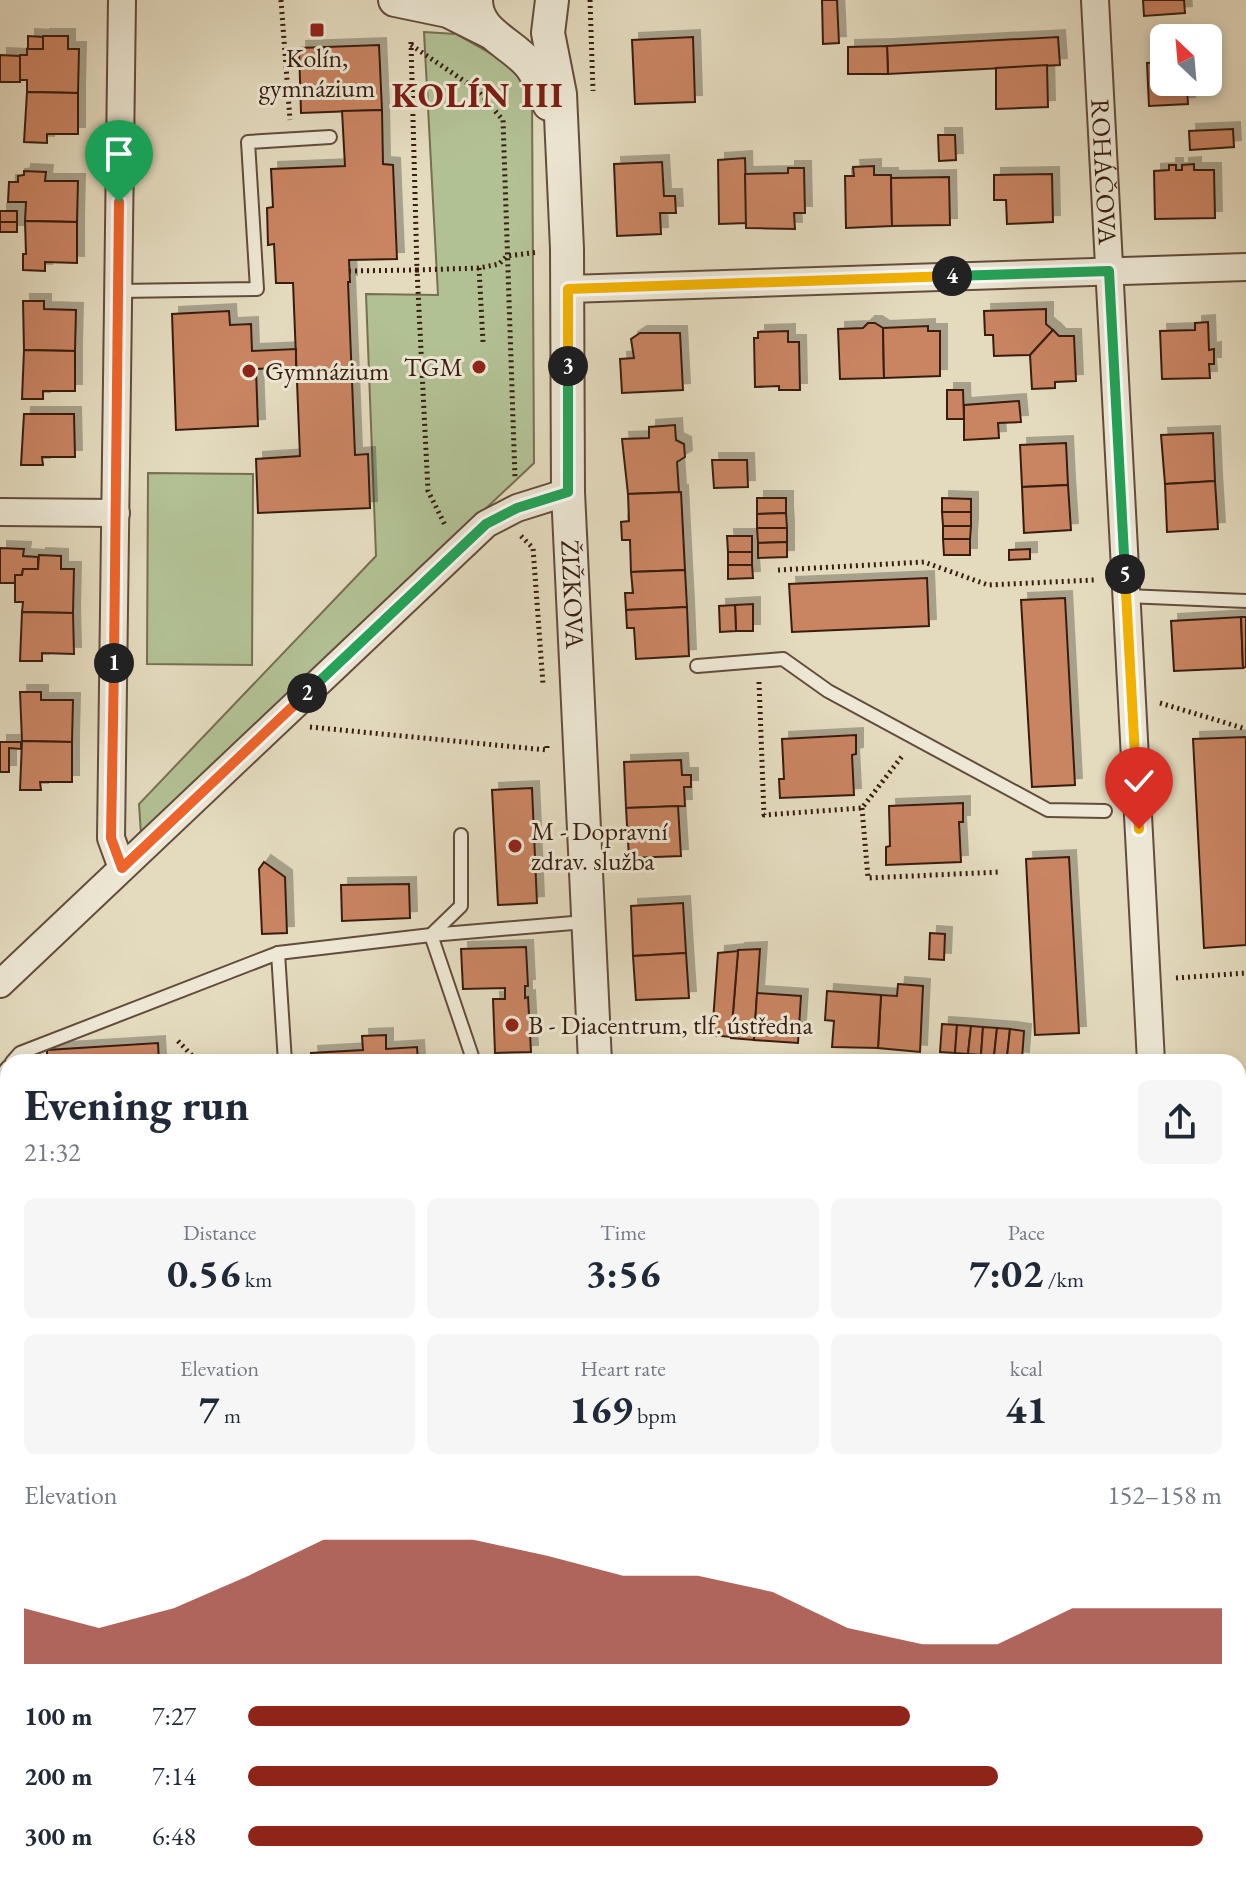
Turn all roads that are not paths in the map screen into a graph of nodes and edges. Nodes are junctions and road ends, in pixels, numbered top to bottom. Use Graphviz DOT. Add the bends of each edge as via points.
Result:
graph roads {
  1 [pos="122,0"];
  2 [pos="395,0"];
  3 [pos="476,0"];
  4 [pos="1095,0"];
  5 [pos="552,4"];
  6 [pos="493,34"];
  7 [pos="561,128"];
  8 [pos="330,137"];
  9 [pos="1246,267"];
  10 [pos="1109,271"];
  11 [pos="568,289"];
  12 [pos="118,291"];
  13 [pos="568,492"];
  14 [pos="0,512"];
  15 [pos="116,513"];
  16 [pos="1126,596"];
  17 [pos="1246,601"];
  18 [pos="697,666"];
  19 [pos="1105,811"];
  20 [pos="461,835"];
  21 [pos="122,868"];
  22 [pos="588,922"];
  23 [pos="431,935"];
  24 [pos="278,953"];
  25 [pos="0,984"];
  26 [pos="19,1054"];
  27 [pos="284,1054"];
  28 [pos="471,1054"];
  29 [pos="595,1054"];
  30 [pos="1151,1054"];
  1 -- 12 [label="street"];
  2 -- 6 [label="street" via="448,11"];
  3 -- 6 [label="street, ŽIŽKOVA" via="480,21"];
  4 -- 10 [label="street, ROHÁČOVA"];
  5 -- 6 [label="street, ŽIŽKOVA" via="546,23 535,34 514,41"];
  5 -- 7 [label="street, ŽIŽKOVA" via="548,33"];
  6 -- 7 [label="street, ŽIŽKOVA" via="532,68"];
  7 -- 11 [label="street, ŽIŽKOVA"];
  8 -- 12 [label="lane" via="248,142 257,289"];
  9 -- 10 [label="street"];
  10 -- 11 [label="street"];
  10 -- 16 [label="street, ROHÁČOVA"];
  11 -- 13 [label="street, ŽIŽKOVA"];
  12 -- 15 [label="street"];
  13 -- 21 [label="street" via="486,524"];
  13 -- 22 [label="street, ŽIŽKOVA"];
  14 -- 15 [label="street"];
  15 -- 21 [label="street" via="111,838"];
  16 -- 17 [label="lane"];
  16 -- 30 [label="street, ROHÁČOVA"];
  18 -- 19 [label="lane" via="783,659 828,691 1048,810"];
  20 -- 23 [label="lane" via="461,906"];
  21 -- 25 [label="street"];
  22 -- 23 [label="lane"];
  22 -- 29 [label="street, ŽIŽKOVA"];
  23 -- 24 [label="lane"];
  23 -- 28 [label="lane"];
  24 -- 26 [label="lane"];
  24 -- 27 [label="lane"];
}
